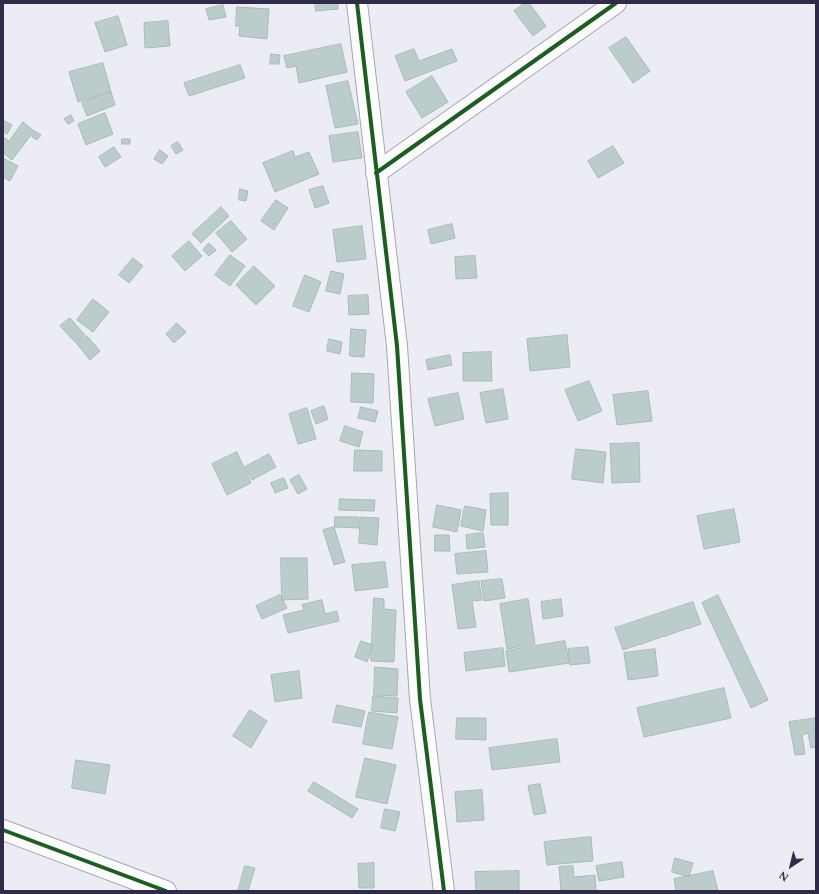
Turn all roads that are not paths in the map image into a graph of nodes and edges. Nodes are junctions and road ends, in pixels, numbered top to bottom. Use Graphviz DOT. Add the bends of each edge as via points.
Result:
graph roads {
  1 [pos="357,3"];
  2 [pos="616,3"];
  3 [pos="376,173"];
  4 [pos="3,830"];
  5 [pos="166,891"];
  6 [pos="444,891"];
  1 -- 3 [label="street"];
  2 -- 3 [label="street"];
  3 -- 6 [label="street" via="397,346 420,699"];
  4 -- 5 [label="street"];
}
